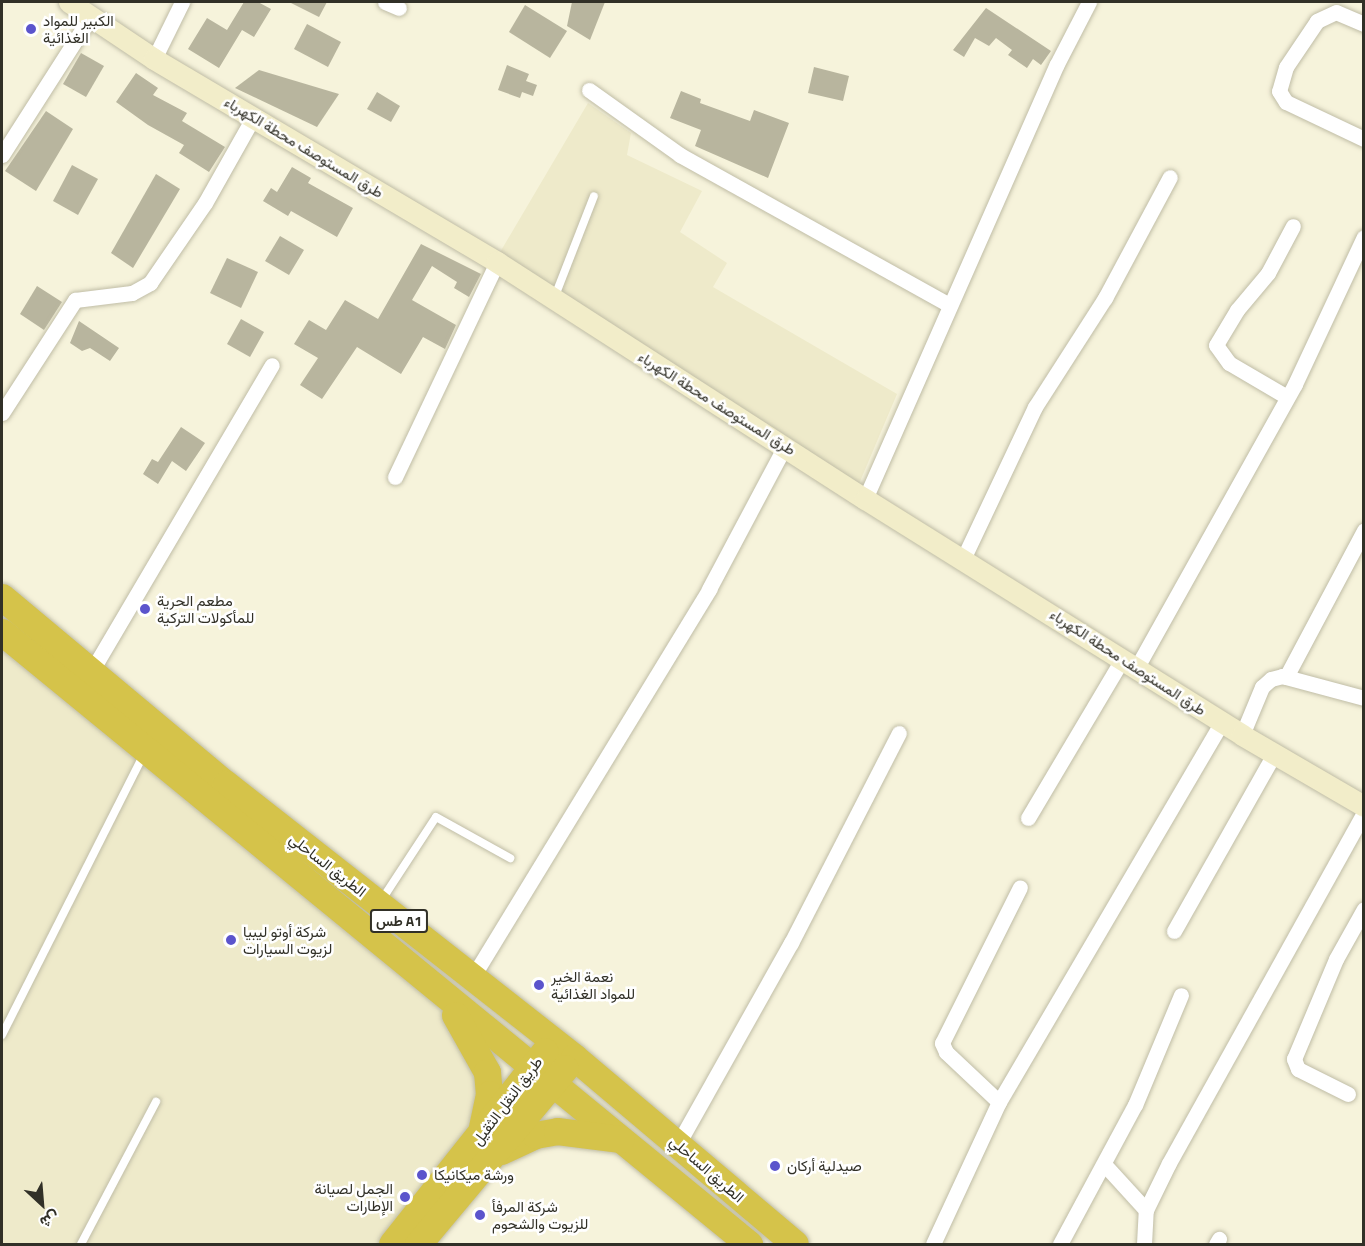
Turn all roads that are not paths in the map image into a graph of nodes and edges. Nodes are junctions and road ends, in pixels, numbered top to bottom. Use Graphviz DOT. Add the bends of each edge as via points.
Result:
graph roads {
  1 [pos="69,2"];
  2 [pos="182,2"];
  3 [pos="1089,2"];
  4 [pos="91,16"];
  5 [pos="1364,24"];
  6 [pos="154,59"];
  7 [pos="589,90"];
  8 [pos="254,116"];
  9 [pos="1364,139"];
  10 [pos="2,155"];
  11 [pos="1170,177"];
  12 [pos="594,196"];
  13 [pos="1293,226"];
  14 [pos="1364,237"];
  15 [pos="497,262"];
  16 [pos="554,300"];
  17 [pos="949,305"];
  18 [pos="272,366"];
  19 [pos="1287,397"];
  20 [pos="2,413"];
  21 [pos="785,446"];
  22 [pos="395,477"];
  23 [pos="865,499"];
  24 [pos="1364,530"];
  25 [pos="964,557"];
  26 [pos="2,597"];
  27 [pos="2,632"];
  28 [pos="1130,663"];
  29 [pos="92,672"];
  30 [pos="1286,677"];
  31 [pos="1364,699"];
  32 [pos="1222,722"];
  33 [pos="899,733"];
  34 [pos="1242,735"];
  35 [pos="145,753"];
  36 [pos="1274,754"];
  37 [pos="1364,806"];
  38 [pos="1364,812"];
  39 [pos="1028,818"];
  40 [pos="510,858"];
  41 [pos="1020,887"];
  42 [pos="378,905"];
  43 [pos="1364,909"];
  44 [pos="1174,931"];
  45 [pos="472,978"];
  46 [pos="1181,995"];
  47 [pos="446,998"];
  48 [pos="2,1035"];
  49 [pos="553,1040"];
  50 [pos="574,1057"];
  51 [pos="544,1074"];
  52 [pos="1348,1094"];
  53 [pos="156,1102"];
  54 [pos="999,1102"];
  55 [pos="625,1140"];
  56 [pos="678,1144"];
  57 [pos="482,1150"];
  58 [pos="1104,1164"];
  59 [pos="1146,1210"];
  60 [pos="81,1245"];
  61 [pos="392,1245"];
  62 [pos="418,1245"];
  63 [pos="749,1245"];
  64 [pos="795,1245"];
  65 [pos="933,1245"];
  66 [pos="1060,1245"];
  67 [pos="1144,1245"];
  1 -- 4 [label="street, طرق المستوصف محطة الكهرباء"];
  2 -- 6 [label="street"];
  3 -- 17 [label="street"];
  4 -- 6 [label="street, طرق المستوصف محطة الكهرباء"];
  4 -- 10 [label="street"];
  5 -- 9 [label="street" via="1336,12 1317,21 1286,67 1279,91 1286,102"];
  6 -- 8 [label="street, طرق المستوصف محطة الكهرباء"];
  7 -- 17 [label="street" via="680,155"];
  8 -- 15 [label="street, طرق المستوصف محطة الكهرباء"];
  8 -- 20 [label="street" via="206,203 150,283 132,293 75,300"];
  11 -- 25 [label="street" via="1105,298 1035,407"];
  12 -- 16 [label="lane"];
  13 -- 19 [label="street" via="1268,273 1237,310 1216,345 1229,363"];
  14 -- 19 [label="street"];
  15 -- 16 [label="street, طرق المستوصف محطة الكهرباء"];
  15 -- 22 [label="street"];
  16 -- 21 [label="street, طرق المستوصف محطة الكهرباء"];
  17 -- 23 [label="street"];
  18 -- 29 [label="street"];
  19 -- 28 [label="street"];
  21 -- 23 [label="street, طرق المستوصف محطة الكهرباء"];
  21 -- 45 [label="street" via="697,608"];
  23 -- 25 [label="street, طرق المستوصف محطة الكهرباء"];
  24 -- 30 [label="street"];
  25 -- 28 [label="street, طرق المستوصف محطة الكهرباء"];
  26 -- 29 [label="highway, الطريق الساحلي / طس A1"];
  27 -- 35 [label="highway, الطريق الساحلي / طس A1"];
  28 -- 32 [label="street, طرق المستوصف محطة الكهرباء"];
  28 -- 39 [label="street"];
  29 -- 42 [label="highway, الطريق الساحلي / طس A1"];
  30 -- 31 [label="street"];
  30 -- 34 [label="street" via="1271,679 1262,687"];
  32 -- 34 [label="street, طرق المستوصف محطة الكهرباء"];
  32 -- 54 [label="street"];
  33 -- 56 [label="street" via="791,943"];
  34 -- 36 [label="street, طرق المستوصف محطة الكهرباء"];
  35 -- 47 [label="highway, الطريق الساحلي / طس A1"];
  35 -- 48 [label="lane"];
  36 -- 37 [label="street, طرق المستوصف محطة الكهرباء"];
  36 -- 44 [label="street"];
  38 -- 59 [label="street"];
  40 -- 42 [label="lane" via="436,817"];
  41 -- 54 [label="street" via="942,1043 946,1052"];
  42 -- 45 [label="highway, الطريق الساحلي / طس A1"];
  43 -- 52 [label="street" via="1336,959 1294,1059 1298,1069"];
  45 -- 49 [label="highway, الطريق الساحلي / طس A1"];
  46 -- 58 [label="street" via="1135,1105"];
  47 -- 51 [label="highway, الطريق الساحلي / طس A1"];
  47 -- 57 [label="highway" via="477,1047 487,1072"];
  49 -- 50 [label="highway, الطريق الساحلي / طس A1"];
  49 -- 51 [label="highway, طريق النقل الثقيل"];
  50 -- 51 [label="highway, طريق النقل الثقيل"];
  50 -- 56 [label="highway, الطريق الساحلي / طس A1"];
  51 -- 55 [label="highway, الطريق الساحلي / طس A1"];
  51 -- 57 [label="highway, طريق النقل الثقيل"];
  53 -- 60 [label="lane"];
  54 -- 65 [label="street"];
  55 -- 57 [label="highway" via="557,1131"];
  55 -- 63 [label="highway, الطريق الساحلي / طس A1"];
  56 -- 64 [label="highway, الطريق الساحلي / طس A1"];
  57 -- 61 [label="highway, طريق النقل الثقيل"];
  57 -- 62 [label="highway, طريق النقل الثقيل"];
  58 -- 59 [label="street"];
  58 -- 66 [label="street"];
  59 -- 67 [label="street"];
}
